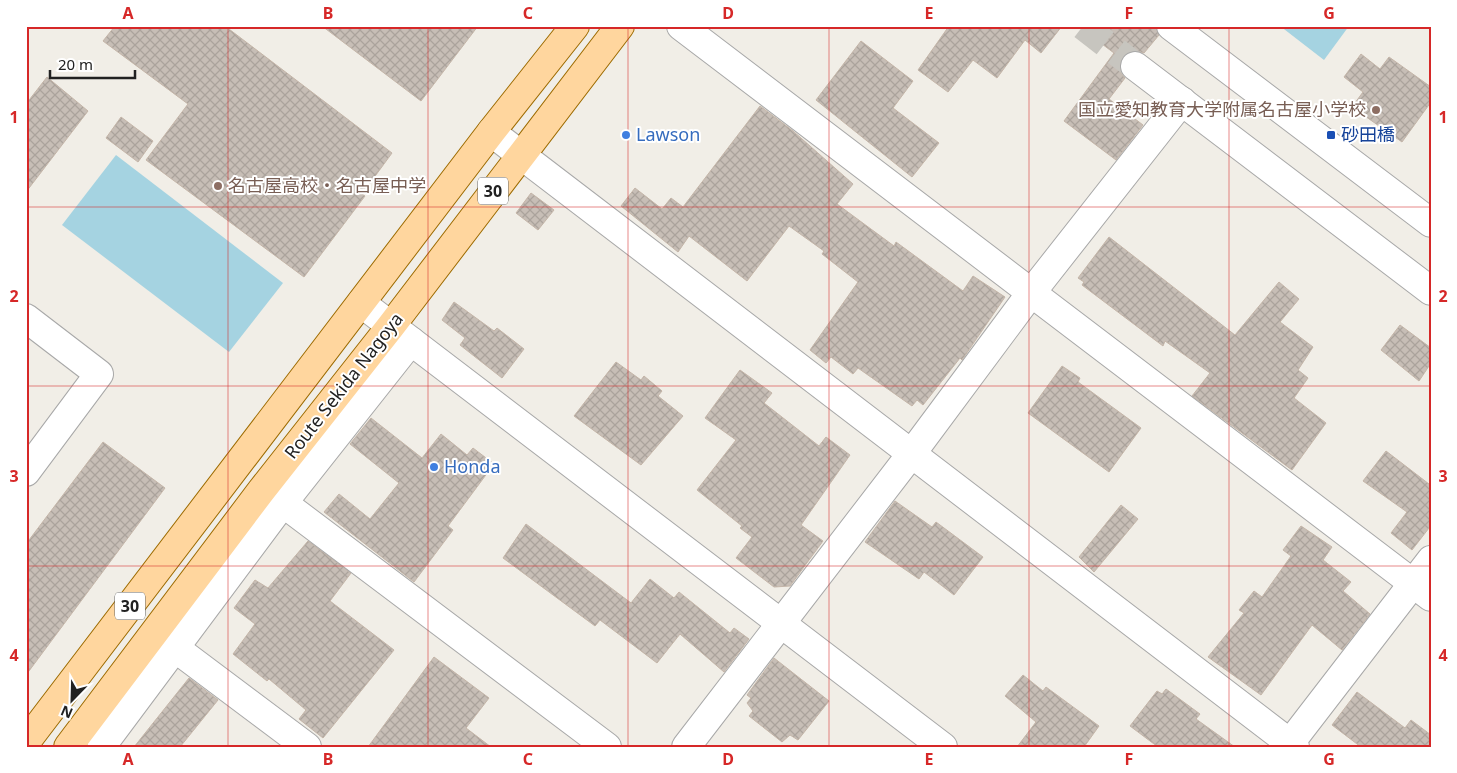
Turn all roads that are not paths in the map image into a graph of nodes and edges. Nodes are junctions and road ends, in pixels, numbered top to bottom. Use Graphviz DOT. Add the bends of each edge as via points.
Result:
graph roads {
  1 [pos="575,26"];
  2 [pos="620,26"];
  3 [pos="681,26"];
  4 [pos="1171,26"];
  5 [pos="1135,66"];
  6 [pos="1182,102"];
  7 [pos="491,132"];
  8 [pos="521,154"];
  9 [pos="1431,223"];
  10 [pos="1431,291"];
  11 [pos="1031,293"];
  12 [pos="361,303"];
  13 [pos="26,318"];
  14 [pos="402,334"];
  15 [pos="912,453"];
  16 [pos="26,472"];
  17 [pos="272,497"];
  18 [pos="1431,560"];
  19 [pos="1422,590"];
  20 [pos="782,624"];
  21 [pos="175,648"];
  22 [pos="26,742"];
  23 [pos="1291,745"];
  24 [pos="68,747"];
  25 [pos="101,747"];
  26 [pos="307,747"];
  27 [pos="607,747"];
  28 [pos="686,747"];
  29 [pos="943,747"];
  1 -- 7 [label="main road, Route Sekida Nagoya / 30"];
  2 -- 8 [label="main road, Route Sekida Nagoya / 30"];
  3 -- 11 [label="street"];
  4 -- 9 [label="street"];
  5 -- 6 [label="street"];
  6 -- 10 [label="street"];
  6 -- 11 [label="street"];
  7 -- 8 [label="street"];
  7 -- 12 [label="main road, Route Sekida Nagoya / 30"];
  8 -- 14 [label="main road, Route Sekida Nagoya / 30"];
  8 -- 15 [label="street"];
  11 -- 15 [label="street"];
  11 -- 19 [label="street"];
  12 -- 14 [label="street"];
  12 -- 22 [label="main road, Route Sekida Nagoya / 30"];
  13 -- 16 [label="street" via="99,374"];
  14 -- 17 [label="main road, Route Sekida Nagoya / 30"];
  14 -- 20 [label="street"];
  15 -- 20 [label="street"];
  15 -- 23 [label="street"];
  17 -- 21 [label="street"];
  17 -- 24 [label="main road, Route Sekida Nagoya / 30"];
  17 -- 27 [label="street"];
  18 -- 19 [label="street"];
  19 -- 23 [label="street"];
  20 -- 28 [label="street"];
  20 -- 29 [label="street"];
  21 -- 25 [label="street"];
  21 -- 26 [label="street"];
}
